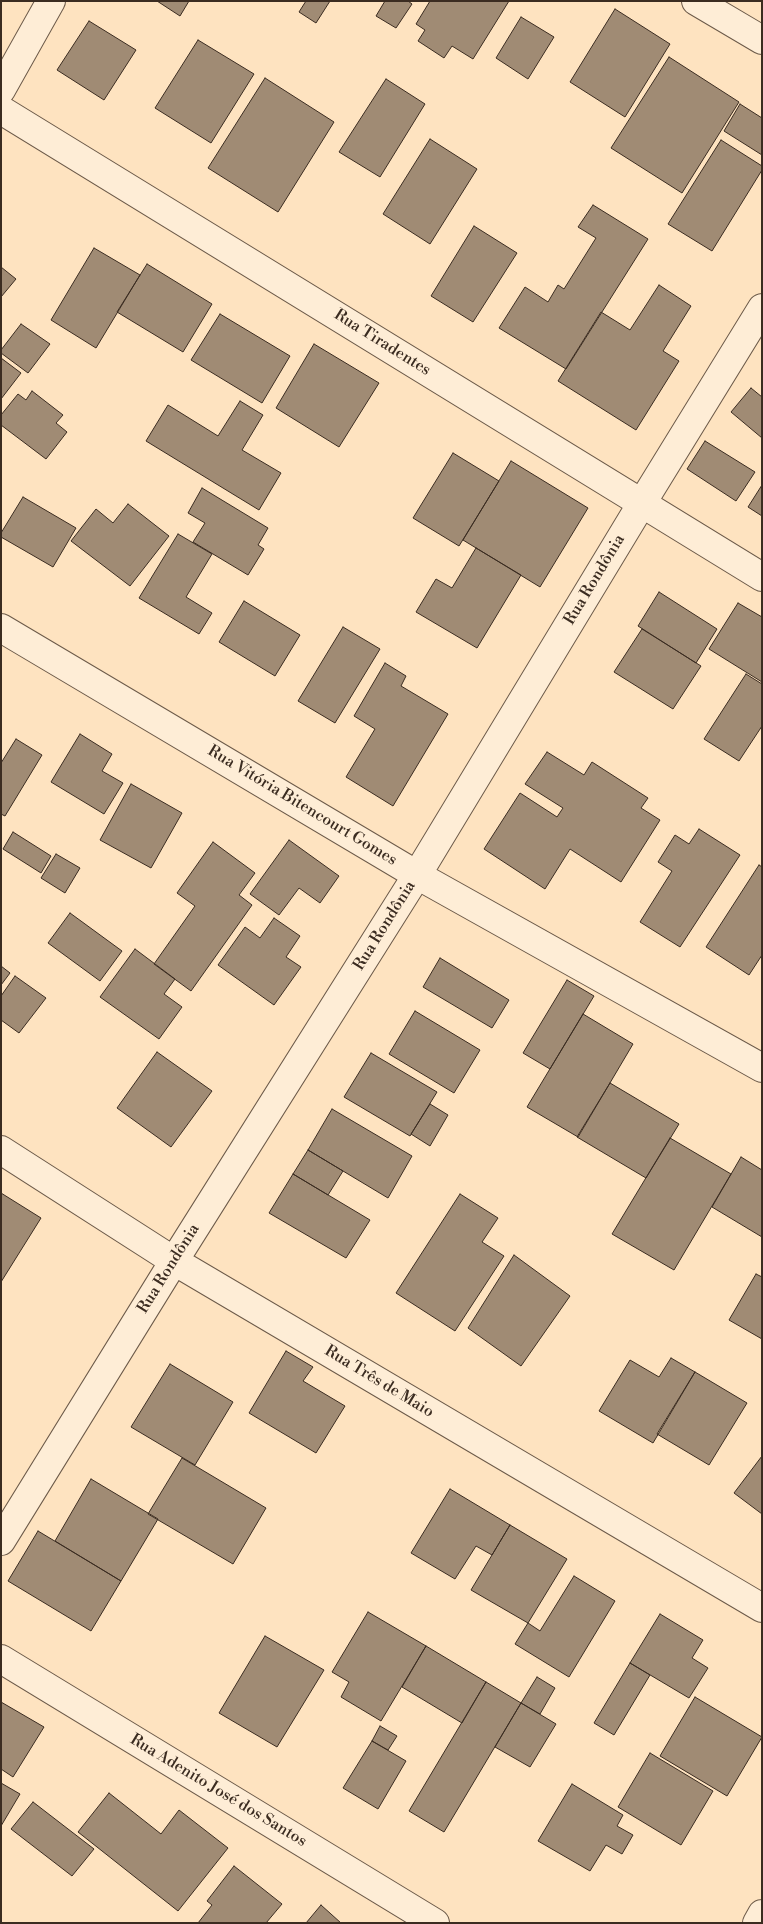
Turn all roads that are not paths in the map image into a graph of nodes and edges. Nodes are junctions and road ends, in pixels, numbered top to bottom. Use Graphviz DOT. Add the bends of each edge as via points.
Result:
graph roads {
  1 [pos="51,1"];
  2 [pos="696,1"];
  3 [pos="762,40"];
  4 [pos="1,90"];
  5 [pos="1,110"];
  6 [pos="762,308"];
  7 [pos="642,503"];
  8 [pos="762,577"];
  9 [pos="1,628"];
  10 [pos="417,875"];
  11 [pos="762,1068"];
  12 [pos="1,1150"];
  13 [pos="174,1261"];
  14 [pos="1,1541"];
  15 [pos="762,1608"];
  16 [pos="1,1659"];
  17 [pos="762,1914"];
  18 [pos="435,1923"];
  19 [pos="757,1923"];
  1 -- 4 [label="street"];
  2 -- 3 [label="street"];
  5 -- 7 [label="street, Rua Tiradentes"];
  6 -- 7 [label="street, Rua Rondônia"];
  7 -- 8 [label="street, Rua Tiradentes"];
  7 -- 10 [label="street, Rua Rondônia"];
  9 -- 10 [label="street, Rua Vitória Bitencourt Gomes"];
  10 -- 11 [label="street, Rua Vitória Bitencourt Gomes"];
  10 -- 13 [label="street, Rua Rondônia"];
  12 -- 13 [label="street, Rua Três de Maio"];
  13 -- 14 [label="street, Rua Rondônia"];
  13 -- 15 [label="street, Rua Três de Maio"];
  16 -- 18 [label="street, Rua Adenito José dos Santos"];
  17 -- 19 [label="street"];
}
